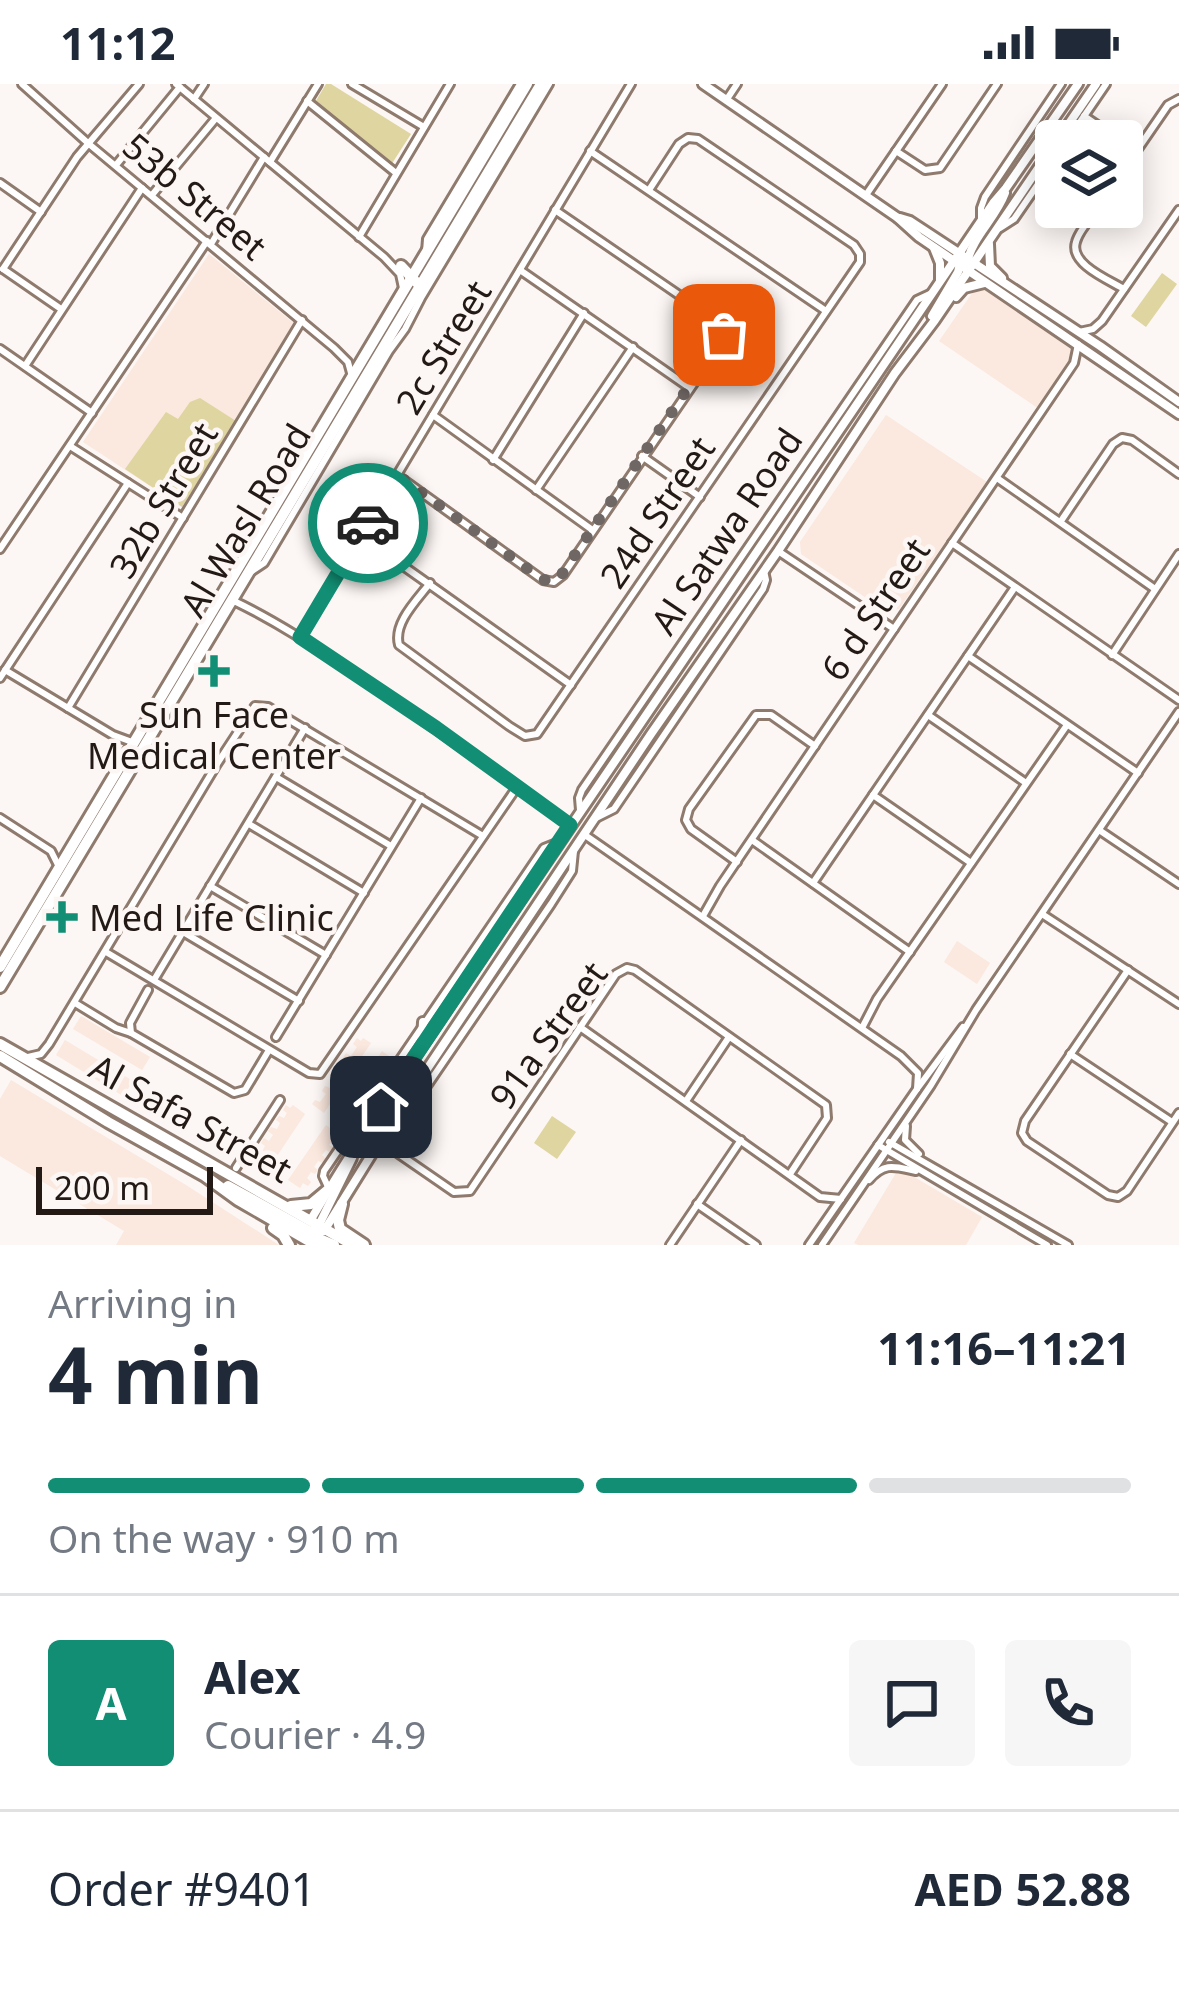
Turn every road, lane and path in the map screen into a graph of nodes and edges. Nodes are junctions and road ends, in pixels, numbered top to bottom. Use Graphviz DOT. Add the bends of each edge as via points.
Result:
graph roads {
  1 [pos="22,84"];
  2 [pos="139,84"];
  3 [pos="204,84"];
  4 [pos="318,84"];
  5 [pos="352,84"];
  6 [pos="450,84"];
  7 [pos="523,84"];
  8 [pos="545,84"];
  9 [pos="632,84"];
  10 [pos="703,84"];
  11 [pos="737,84"];
  12 [pos="942,84"];
  13 [pos="997,84"];
  14 [pos="1061,84"];
  15 [pos="1078,84"];
  16 [pos="1096,84"];
  17 [pos="1106,84"];
  18 [pos="178,86"];
  19 [pos="194,99"];
  20 [pos="1179,99"];
  21 [pos="727,100"];
  22 [pos="308,101"];
  23 [pos="1084,116"];
  24 [pos="217,118"];
  25 [pos="1071,120"];
  26 [pos="1081,120"];
  27 [pos="1090,120"];
  28 [pos="424,127"];
  29 [pos="1143,141"];
  30 [pos="89,144"];
  31 [pos="590,151"];
  32 [pos="896,151"];
  33 [pos="267,160"];
  34 [pos="116,166"];
  35 [pos="396,173"];
  36 [pos="1035,173"];
  37 [pos="0,182"];
  38 [pos="143,187"];
  39 [pos="1006,188"];
  40 [pos="1035,188"];
  41 [pos="649,190"];
  42 [pos="152,195"];
  43 [pos="866,196"];
  44 [pos="555,210"];
  45 [pos="1179,210"];
  46 [pos="41,212"];
  47 [pos="979,224"];
  48 [pos="1085,228"];
  49 [pos="997,230"];
  50 [pos="358,236"];
  51 [pos="989,240"];
  52 [pos="209,243"];
  53 [pos="935,243"];
  54 [pos="384,256"];
  55 [pos="964,262"];
  56 [pos="419,265"];
  57 [pos="401,266"];
  58 [pos="1,268"];
  59 [pos="520,270"];
  60 [pos="940,280"];
  61 [pos="990,284"];
  62 [pos="1124,290"];
  63 [pos="932,292"];
  64 [pos="403,293"];
  65 [pos="1020,294"];
  66 [pos="62,310"];
  67 [pos="826,311"];
  68 [pos="584,313"];
  69 [pos="302,320"];
  70 [pos="1102,321"];
  71 [pos="1079,332"];
  72 [pos="923,333"];
  73 [pos="1078,344"];
  74 [pos="633,347"];
  75 [pos="334,348"];
  76 [pos="0,349"];
  77 [pos="368,350"];
  78 [pos="1097,350"];
  79 [pos="1074,363"];
  80 [pos="374,364"];
  81 [pos="25,365"];
  82 [pos="1145,378"];
  83 [pos="349,384"];
  84 [pos="690,388"];
  85 [pos="1179,402"];
  86 [pos="92,413"];
  87 [pos="1179,414"];
  88 [pos="433,415"];
  89 [pos="841,427"];
  90 [pos="822,437"];
  91 [pos="70,446"];
  92 [pos="642,456"];
  93 [pos="493,460"];
  94 [pos="1179,473"];
  95 [pos="397,475"];
  96 [pos="997,478"];
  97 [pos="128,483"];
  98 [pos="536,490"];
  99 [pos="700,496"];
  100 [pos="780,517"];
  101 [pos="184,518"];
  102 [pos="1060,521"];
  103 [pos="592,530"];
  104 [pos="361,536"];
  105 [pos="952,543"];
  106 [pos="0,549"];
  107 [pos="778,551"];
  108 [pos="1179,554"];
  109 [pos="764,572"];
  110 [pos="244,574"];
  111 [pos="430,583"];
  112 [pos="1016,587"];
  113 [pos="1155,589"];
  114 [pos="232,600"];
  115 [pos="260,612"];
  116 [pos="697,619"];
  117 [pos="894,629"];
  118 [pos="300,637"];
  119 [pos="697,639"];
  120 [pos="1112,655"];
  121 [pos="968,656"];
  122 [pos="3,674"];
  123 [pos="571,685"];
  124 [pos="658,695"];
  125 [pos="1179,706"];
  126 [pos="68,708"];
  127 [pos="928,715"];
  128 [pos="1067,725"];
  129 [pos="305,728"];
  130 [pos="651,734"];
  131 [pos="113,735"];
  132 [pos="133,743"];
  133 [pos="815,746"];
  134 [pos="124,758"];
  135 [pos="1137,775"];
  136 [pos="276,777"];
  137 [pos="1026,783"];
  138 [pos="517,788"];
  139 [pos="873,795"];
  140 [pos="421,798"];
  141 [pos="580,810"];
  142 [pos="596,818"];
  143 [pos="1,821"];
  144 [pos="248,824"];
  145 [pos="570,825"];
  146 [pos="1101,828"];
  147 [pos="585,835"];
  148 [pos="483,836"];
  149 [pos="89,838"];
  150 [pos="752,840"];
  151 [pos="559,842"];
  152 [pos="392,847"];
  153 [pos="51,851"];
  154 [pos="68,851"];
  155 [pos="574,851"];
  156 [pos="737,862"];
  157 [pos="971,863"];
  158 [pos="59,866"];
  159 [pos="813,883"];
  160 [pos="1179,884"];
  161 [pos="210,886"];
  162 [pos="364,893"];
  163 [pos="1043,912"];
  164 [pos="701,914"];
  165 [pos="501,930"];
  166 [pos="183,932"];
  167 [pos="106,952"];
  168 [pos="910,952"];
  169 [pos="326,956"];
  170 [pos="500,961"];
  171 [pos="1128,970"];
  172 [pos="0,971"];
  173 [pos="154,980"];
  174 [pos="0,987"];
  175 [pos="148,990"];
  176 [pos="298,1001"];
  177 [pos="75,1003"];
  178 [pos="1179,1004"];
  179 [pos="976,1010"];
  180 [pos="423,1022"];
  181 [pos="859,1026"];
  182 [pos="580,1027"];
  183 [pos="131,1033"];
  184 [pos="276,1036"];
  185 [pos="729,1037"];
  186 [pos="0,1042"];
  187 [pos="422,1043"];
  188 [pos="49,1044"];
  189 [pos="269,1049"];
  190 [pos="1070,1054"];
  191 [pos="902,1056"];
  192 [pos="19,1058"];
  193 [pos="0,1059"];
  194 [pos="929,1072"];
  195 [pos="51,1073"];
  196 [pos="931,1084"];
  197 [pos="917,1088"];
  198 [pos="280,1100"];
  199 [pos="686,1101"];
  200 [pos="915,1107"];
  201 [pos="1179,1113"];
  202 [pos="1173,1122"];
  203 [pos="391,1123"];
  204 [pos="741,1139"];
  205 [pos="380,1141"];
  206 [pos="884,1144"];
  207 [pos="353,1152"];
  208 [pos="935,1167"];
  209 [pos="236,1168"];
  210 [pos="920,1172"];
  211 [pos="790,1174"];
  212 [pos="206,1176"];
  213 [pos="329,1189"];
  214 [pos="859,1191"];
  215 [pos="820,1196"];
  216 [pos="841,1199"];
  217 [pos="342,1204"];
  218 [pos="698,1204"];
  219 [pos="286,1205"];
  220 [pos="827,1220"];
  221 [pos="1026,1232"];
  222 [pos="314,1234"];
  223 [pos="353,1245"];
  224 [pos="364,1245"];
  225 [pos="670,1245"];
  226 [pos="756,1245"];
  227 [pos="809,1245"];
  228 [pos="822,1245"];
  229 [pos="1029,1245"];
  230 [pos="1047,1245"];
  231 [pos="1068,1245"];
  1 -- 30 [label="street, 53b Street"];
  2 -- 30 [label="street"];
  3 -- 19 [label="street"];
  4 -- 22 [label="street"];
  5 -- 28 [label="street"];
  6 -- 28 [label="street"];
  7 -- 56 [label="main road, Al Wasl Road"];
  8 -- 80 [label="main road, Al Wasl Road"];
  8 -- 110 [label="street" via="263,563"];
  9 -- 31 [label="street, 2c Street"];
  10 -- 21 [label="main road"];
  11 -- 21 [label="street"];
  12 -- 32 [label="street"];
  13 -- 32 [label="street" via="940,168 926,170"];
  14 -- 47 [label="street, Al Satwa Road" via="985,196"];
  15 -- 39 [label="main road, Al Satwa Road"];
  16 -- 25 [label="main road, Al Satwa Road"];
  17 -- 23 [label="street"];
  18 -- 19 [label="street"];
  18 -- 34 [label="street"];
  19 -- 24 [label="street"];
  20 -- 29 [label="street"];
  21 -- 43 [label="main road"];
  22 -- 33 [label="street"];
  22 -- 35 [label="street"];
  23 -- 26 [label="street"];
  23 -- 27 [label="street"];
  24 -- 33 [label="street"];
  24 -- 42 [label="street"];
  28 -- 35 [label="street"];
  30 -- 34 [label="street, 53b Street"];
  30 -- 46 [label="street"];
  31 -- 41 [label="street"];
  31 -- 44 [label="street, 2c Street"];
  32 -- 43 [label="street"];
  33 -- 50 [label="street"];
  33 -- 52 [label="street"];
  34 -- 38 [label="street, 53b Street"];
  35 -- 50 [label="street"];
  36 -- 49 [label="main road, Al Satwa Road"];
  37 -- 46 [label="street"];
  38 -- 42 [label="street, 53b Street"];
  38 -- 66 [label="street"];
  39 -- 47 [label="main road, Al Satwa Road"];
  39 -- 55 [label="main road"];
  40 -- 49 [label="street, Al Satwa Road"];
  41 -- 67 [label="street"];
  41 -- 67 [label="street, 24d Street" via="680,144 698,139 854,245 858,265"];
  42 -- 52 [label="street, 53b Street"];
  43 -- 53 [label="main road"];
  44 -- 59 [label="street, 2c Street"];
  44 -- 84 [label="street" via="717,321 722,342"];
  45 -- 62 [label="street"];
  46 -- 58 [label="street"];
  47 -- 53 [label="main road" via="963,238"];
  47 -- 55 [label="main road, Al Satwa Road"];
  48 -- 62 [label="street" via="1076,254"];
  49 -- 51 [label="main road, Al Satwa Road"];
  50 -- 54 [label="street"];
  51 -- 55 [label="main road, Al Satwa Road"];
  51 -- 65 [label="main road" via="990,266"];
  52 -- 69 [label="street, 53b Street"];
  52 -- 86 [label="street"];
  53 -- 55 [label="main road"];
  53 -- 60 [label="main road"];
  54 -- 57 [label="street"];
  54 -- 64 [label="street" via="402,277"];
  55 -- 60 [label="main road, Al Satwa Road"];
  55 -- 61 [label="main road"];
  55 -- 65 [label="main road"];
  55 -- 72 [label="main road, Al Satwa Road"];
  56 -- 57 [label="main road"];
  56 -- 64 [label="main road, Al Wasl Road"];
  56 -- 80 [label="main road"];
  58 -- 66 [label="street"];
  59 -- 68 [label="street"];
  59 -- 88 [label="street, 2c Street"];
  60 -- 63 [label="main road, Al Satwa Road"];
  61 -- 72 [label="main road" via="964,288"];
  61 -- 73 [label="main road"];
  62 -- 70 [label="street"];
  63 -- 89 [label="main road, Al Satwa Road"];
  63 -- 90 [label="street, Al Satwa Road" via="917,300"];
  64 -- 77 [label="main road, Al Wasl Road"];
  65 -- 71 [label="main road"];
  66 -- 81 [label="street"];
  67 -- 99 [label="street, 24d Street"];
  68 -- 74 [label="street"];
  68 -- 93 [label="street"];
  69 -- 75 [label="street, 53b Street"];
  69 -- 101 [label="street, 32b Street"];
  70 -- 71 [label="street"];
  70 -- 78 [label="street"];
  71 -- 78 [label="main road"];
  72 -- 107 [label="main road, Al Satwa Road"];
  73 -- 78 [label="main road"];
  73 -- 79 [label="street, 6 d Street"];
  73 -- 82 [label="main road"];
  74 -- 84 [label="street"];
  74 -- 98 [label="street"];
  75 -- 77 [label="street" via="353,357"];
  75 -- 83 [label="street, 53b Street" via="350,364"];
  76 -- 81 [label="street"];
  77 -- 83 [label="main road, Al Wasl Road"];
  78 -- 79 [label="street"];
  78 -- 82 [label="main road"];
  78 -- 87 [label="main road"];
  79 -- 96 [label="street, 6 d Street"];
  80 -- 110 [label="main road, Al Wasl Road"];
  81 -- 86 [label="street"];
  82 -- 85 [label="main road"];
  83 -- 110 [label="main road, Al Wasl Road"];
  84 -- 92 [label="street"];
  86 -- 91 [label="street"];
  88 -- 93 [label="street"];
  88 -- 95 [label="street, 2c Street"];
  89 -- 90 [label="main road"];
  89 -- 100 [label="main road, Al Satwa Road"];
  90 -- 116 [label="street, Al Satwa Road"];
  91 -- 97 [label="street"];
  91 -- 106 [label="street"];
  92 -- 99 [label="street"];
  92 -- 103 [label="street"];
  93 -- 98 [label="street"];
  94 -- 102 [label="street" via="1121,438"];
  95 -- 103 [label="street" via="543,580 561,578"];
  95 -- 104 [label="street, 2c Street"];
  96 -- 102 [label="street"];
  96 -- 105 [label="street, 6 d Street"];
  97 -- 101 [label="street"];
  97 -- 122 [label="street"];
  98 -- 103 [label="street"];
  99 -- 123 [label="street, 24d Street"];
  100 -- 107 [label="main road" via="769,542"];
  100 -- 119 [label="main road, Al Satwa Road"];
  101 -- 126 [label="street, 32b Street"];
  102 -- 113 [label="street"];
  104 -- 111 [label="street"];
  104 -- 118 [label="street, 2c Street"];
  105 -- 112 [label="street"];
  105 -- 117 [label="street, 6 d Street"];
  107 -- 109 [label="main road, Al Satwa Road"];
  107 -- 117 [label="street"];
  108 -- 113 [label="street"];
  109 -- 130 [label="main road, Al Satwa Road"];
  109 -- 142 [label="street, Al Satwa Road" via="765,586 692,696 615,808"];
  110 -- 114 [label="main road, Al Wasl Road"];
  110 -- 115 [label="street" via="245,598"];
  110 -- 132 [label="main road, Al Wasl Road"];
  111 -- 123 [label="street"];
  111 -- 123 [label="street, 24d Street" via="397,631 399,645 494,717 533,736"];
  112 -- 120 [label="street"];
  112 -- 121 [label="street"];
  113 -- 120 [label="street"];
  114 -- 115 [label="street"];
  114 -- 149 [label="main road, Al Wasl Road"];
  115 -- 118 [label="street"];
  116 -- 119 [label="main road"];
  116 -- 141 [label="street, Al Satwa Road" via="583,790"];
  117 -- 133 [label="street, 6 d Street"];
  118 -- 138 [label="street"];
  119 -- 124 [label="main road, Al Satwa Road"];
  120 -- 125 [label="street"];
  121 -- 127 [label="street"];
  121 -- 128 [label="street"];
  122 -- 126 [label="street"];
  124 -- 130 [label="main road" via="668,704"];
  124 -- 141 [label="main road, Al Satwa Road"];
  125 -- 135 [label="street"];
  126 -- 131 [label="street"];
  127 -- 137 [label="street"];
  127 -- 139 [label="street"];
  128 -- 135 [label="street"];
  128 -- 137 [label="street"];
  129 -- 136 [label="street"];
  129 -- 140 [label="street"];
  129 -- 167 [label="street" via="268,706 252,708"];
  130 -- 142 [label="main road, Al Satwa Road"];
  131 -- 132 [label="street"];
  131 -- 134 [label="street"];
  132 -- 134 [label="main road, Al Wasl Road"];
  132 -- 149 [label="main road" via="136,752"];
  133 -- 150 [label="street, 6 d Street"];
  133 -- 156 [label="street" via="771,715 756,715 689,809 691,829"];
  134 -- 154 [label="main road, Al Wasl Road"];
  135 -- 146 [label="street"];
  136 -- 144 [label="street"];
  136 -- 152 [label="street"];
  137 -- 157 [label="street"];
  138 -- 145 [label="street"];
  138 -- 148 [label="street"];
  139 -- 157 [label="street"];
  139 -- 159 [label="street"];
  140 -- 148 [label="street"];
  140 -- 152 [label="street"];
  141 -- 145 [label="main road, Al Satwa Road"];
  142 -- 147 [label="main road, Al Satwa Road"];
  143 -- 153 [label="street"];
  144 -- 161 [label="street"];
  144 -- 162 [label="street"];
  145 -- 151 [label="main road, Al Satwa Road"];
  146 -- 160 [label="street"];
  146 -- 163 [label="street"];
  147 -- 155 [label="main road, Al Satwa Road"];
  147 -- 164 [label="street"];
  148 -- 189 [label="street" via="326,1068 316,1075"];
  149 -- 174 [label="main road, Al Wasl Road"];
  150 -- 156 [label="street, 6 d Street"];
  150 -- 159 [label="street"];
  151 -- 165 [label="main road, Al Satwa Road"];
  151 -- 180 [label="street, Al Satwa Road" via="544,848"];
  152 -- 162 [label="street"];
  153 -- 154 [label="street"];
  153 -- 158 [label="street"];
  154 -- 158 [label="main road, Al Wasl Road"];
  155 -- 170 [label="main road, Al Satwa Road"];
  155 -- 203 [label="street, Al Satwa Road" via="572,871 550,904 407,1115"];
  156 -- 164 [label="street, 6 d Street"];
  157 -- 168 [label="street"];
  158 -- 172 [label="main road, Al Wasl Road"];
  159 -- 168 [label="street"];
  161 -- 166 [label="street"];
  161 -- 169 [label="street"];
  162 -- 169 [label="street"];
  163 -- 171 [label="street"];
  163 -- 179 [label="street"];
  164 -- 181 [label="street"];
  165 -- 170 [label="main road" via="492,952"];
  165 -- 187 [label="main road, Al Satwa Road"];
  166 -- 173 [label="street"];
  166 -- 176 [label="street"];
  167 -- 173 [label="street"];
  167 -- 177 [label="street"];
  168 -- 181 [label="street"];
  169 -- 176 [label="street"];
  170 -- 203 [label="main road, Al Satwa Road"];
  171 -- 178 [label="street"];
  171 -- 190 [label="street"];
  173 -- 189 [label="street"];
  175 -- 183 [label="street"];
  176 -- 184 [label="street"];
  177 -- 183 [label="street"];
  177 -- 188 [label="street"];
  179 -- 194 [label="street"];
  179 -- 196 [label="street"];
  180 -- 187 [label="main road"];
  180 -- 213 [label="street, Al Satwa Road" via="324,1171"];
  181 -- 191 [label="street"];
  182 -- 185 [label="street, 91a Street" via="627,968"];
  182 -- 199 [label="street"];
  182 -- 205 [label="street, 91a Street" via="470,1191 454,1192"];
  183 -- 189 [label="street" via="237,1094"];
  185 -- 199 [label="street"];
  185 -- 211 [label="street, 91a Street" via="827,1108"];
  186 -- 192 [label="main road"];
  187 -- 207 [label="main road, Al Satwa Road"];
  188 -- 192 [label="street"];
  188 -- 195 [label="street"];
  190 -- 202 [label="street"];
  190 -- 202 [label="street" via="1022,1133 1108,1195 1127,1191"];
  191 -- 194 [label="street"];
  191 -- 197 [label="street" via="917,1070"];
  192 -- 193 [label="main road"];
  192 -- 195 [label="main road, Al Safa Street"];
  192 -- 212 [label="main road, Al Safa Street" via="108,1122"];
  194 -- 196 [label="street"];
  194 -- 197 [label="street"];
  195 -- 219 [label="main road, Al Safa Street"];
  196 -- 200 [label="street"];
  197 -- 206 [label="street"];
  198 -- 209 [label="street"];
  199 -- 204 [label="street"];
  200 -- 206 [label="street"];
  200 -- 208 [label="street" via="905,1140"];
  201 -- 202 [label="street"];
  203 -- 205 [label="main road, Al Satwa Road"];
  204 -- 211 [label="street"];
  204 -- 218 [label="street"];
  205 -- 217 [label="main road, Al Satwa Road"];
  206 -- 208 [label="street"];
  206 -- 210 [label="street"];
  206 -- 214 [label="street"];
  206 -- 216 [label="street"];
  207 -- 213 [label="main road, Al Satwa Road"];
  207 -- 222 [label="main road"];
  208 -- 231 [label="street"];
  210 -- 214 [label="street" via="886,1166"];
  210 -- 221 [label="street"];
  211 -- 215 [label="street"];
  212 -- 222 [label="main road"];
  212 -- 222 [label="main road, Al Safa Street" via="283,1235"];
  213 -- 219 [label="main road" via="311,1204"];
  213 -- 222 [label="main road, Al Satwa Road"];
  214 -- 228 [label="street"];
  215 -- 216 [label="street"];
  215 -- 220 [label="street"];
  216 -- 220 [label="street"];
  217 -- 222 [label="main road, Al Satwa Road"];
  217 -- 224 [label="main road" via="340,1229"];
  218 -- 225 [label="street"];
  218 -- 226 [label="street"];
  219 -- 222 [label="main road, Al Safa Street"];
  220 -- 227 [label="street"];
  221 -- 229 [label="street"];
  221 -- 230 [label="street"];
  222 -- 223 [label="main road, Al Safa Street"];
}
